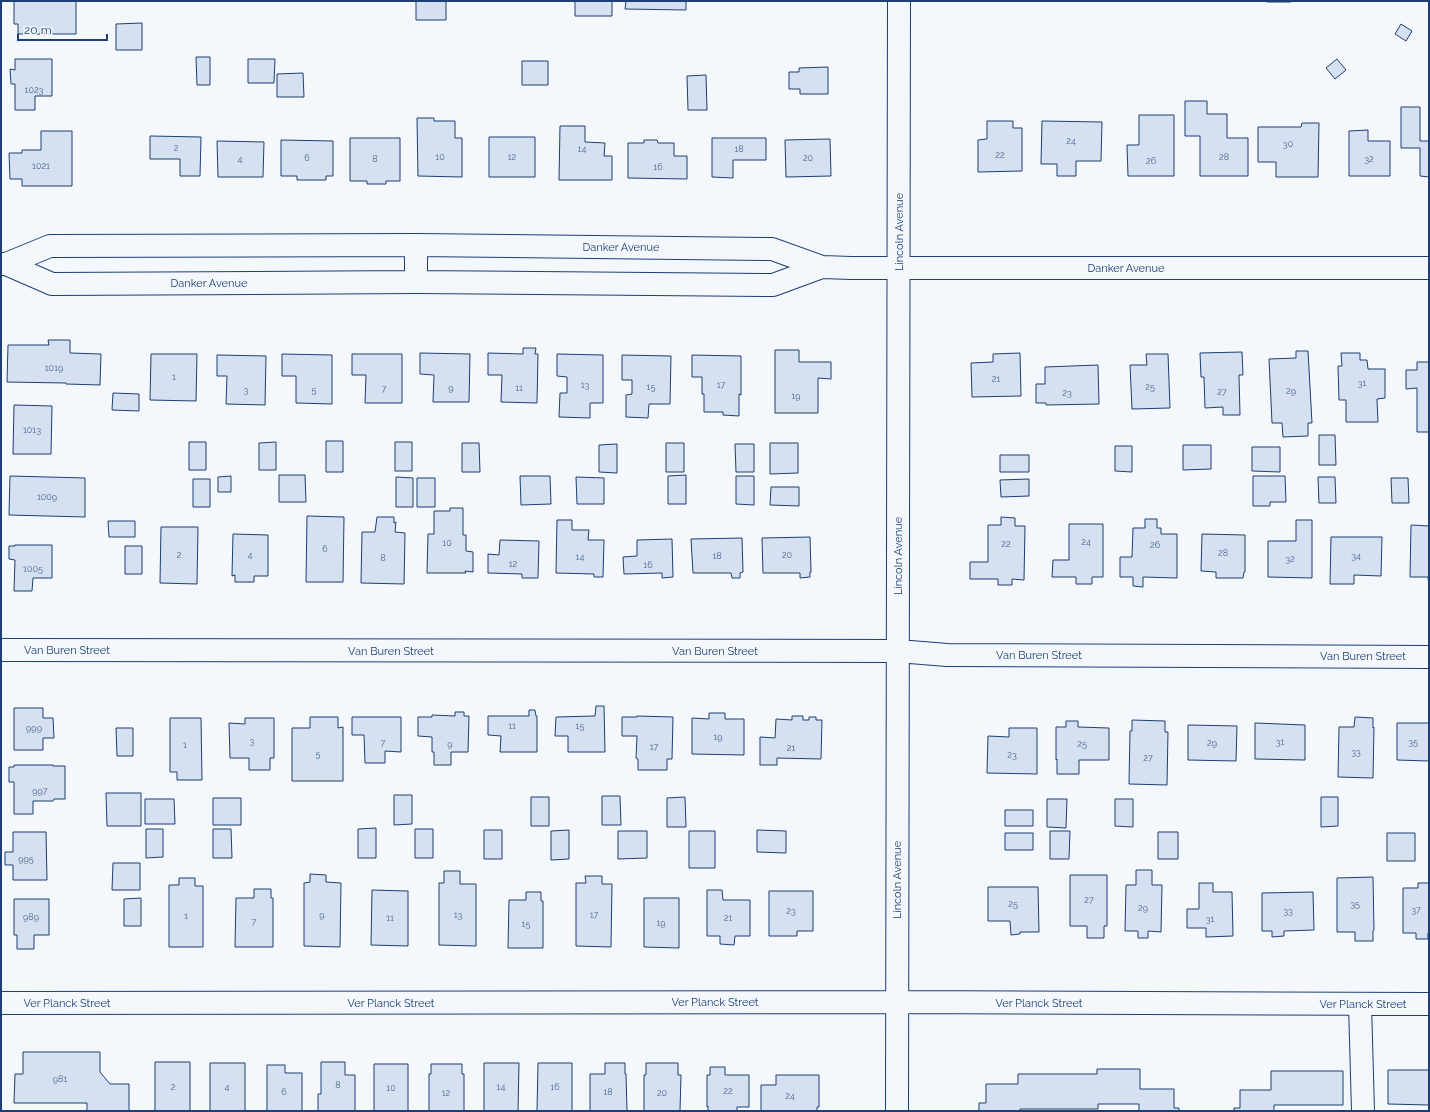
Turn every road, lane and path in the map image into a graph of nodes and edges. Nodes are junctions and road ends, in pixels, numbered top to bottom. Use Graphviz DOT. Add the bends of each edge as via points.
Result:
graph roads {
  1 [pos="899,1"];
  2 [pos="416,245"];
  3 [pos="4,264"];
  4 [pos="822,267"];
  5 [pos="1429,268"];
  6 [pos="899,269"];
  7 [pos="416,282"];
  8 [pos="1,650"];
  9 [pos="898,651"];
  10 [pos="1429,657"];
  11 [pos="897,1002"];
  12 [pos="1,1003"];
  13 [pos="1360,1004"];
  14 [pos="1429,1004"];
  15 [pos="897,1111"];
  16 [pos="1363,1111"];
  1 -- 6 [label="street, Lincoln Avenue"];
  2 -- 3 [label="street, Danker Avenue" via="50,246"];
  2 -- 4 [label="street, Danker Avenue" via="772,248"];
  2 -- 7 [label="street"];
  3 -- 7 [label="street, Danker Avenue" via="52,284"];
  4 -- 6 [label="street, Danker Avenue"];
  4 -- 7 [label="street, Danker Avenue" via="773,285"];
  5 -- 6 [label="street, Danker Avenue"];
  6 -- 9 [label="street, Lincoln Avenue"];
  8 -- 9 [label="street, Van Buren Street"];
  9 -- 10 [label="street, Van Buren Street" via="955,655"];
  9 -- 11 [label="street, Lincoln Avenue"];
  11 -- 12 [label="street, Ver Planck Street"];
  11 -- 13 [label="street, Ver Planck Street"];
  11 -- 15 [label="street, Lincoln Avenue"];
  13 -- 14 [label="street, Ver Planck Street"];
  13 -- 16 [label="street"];
}
